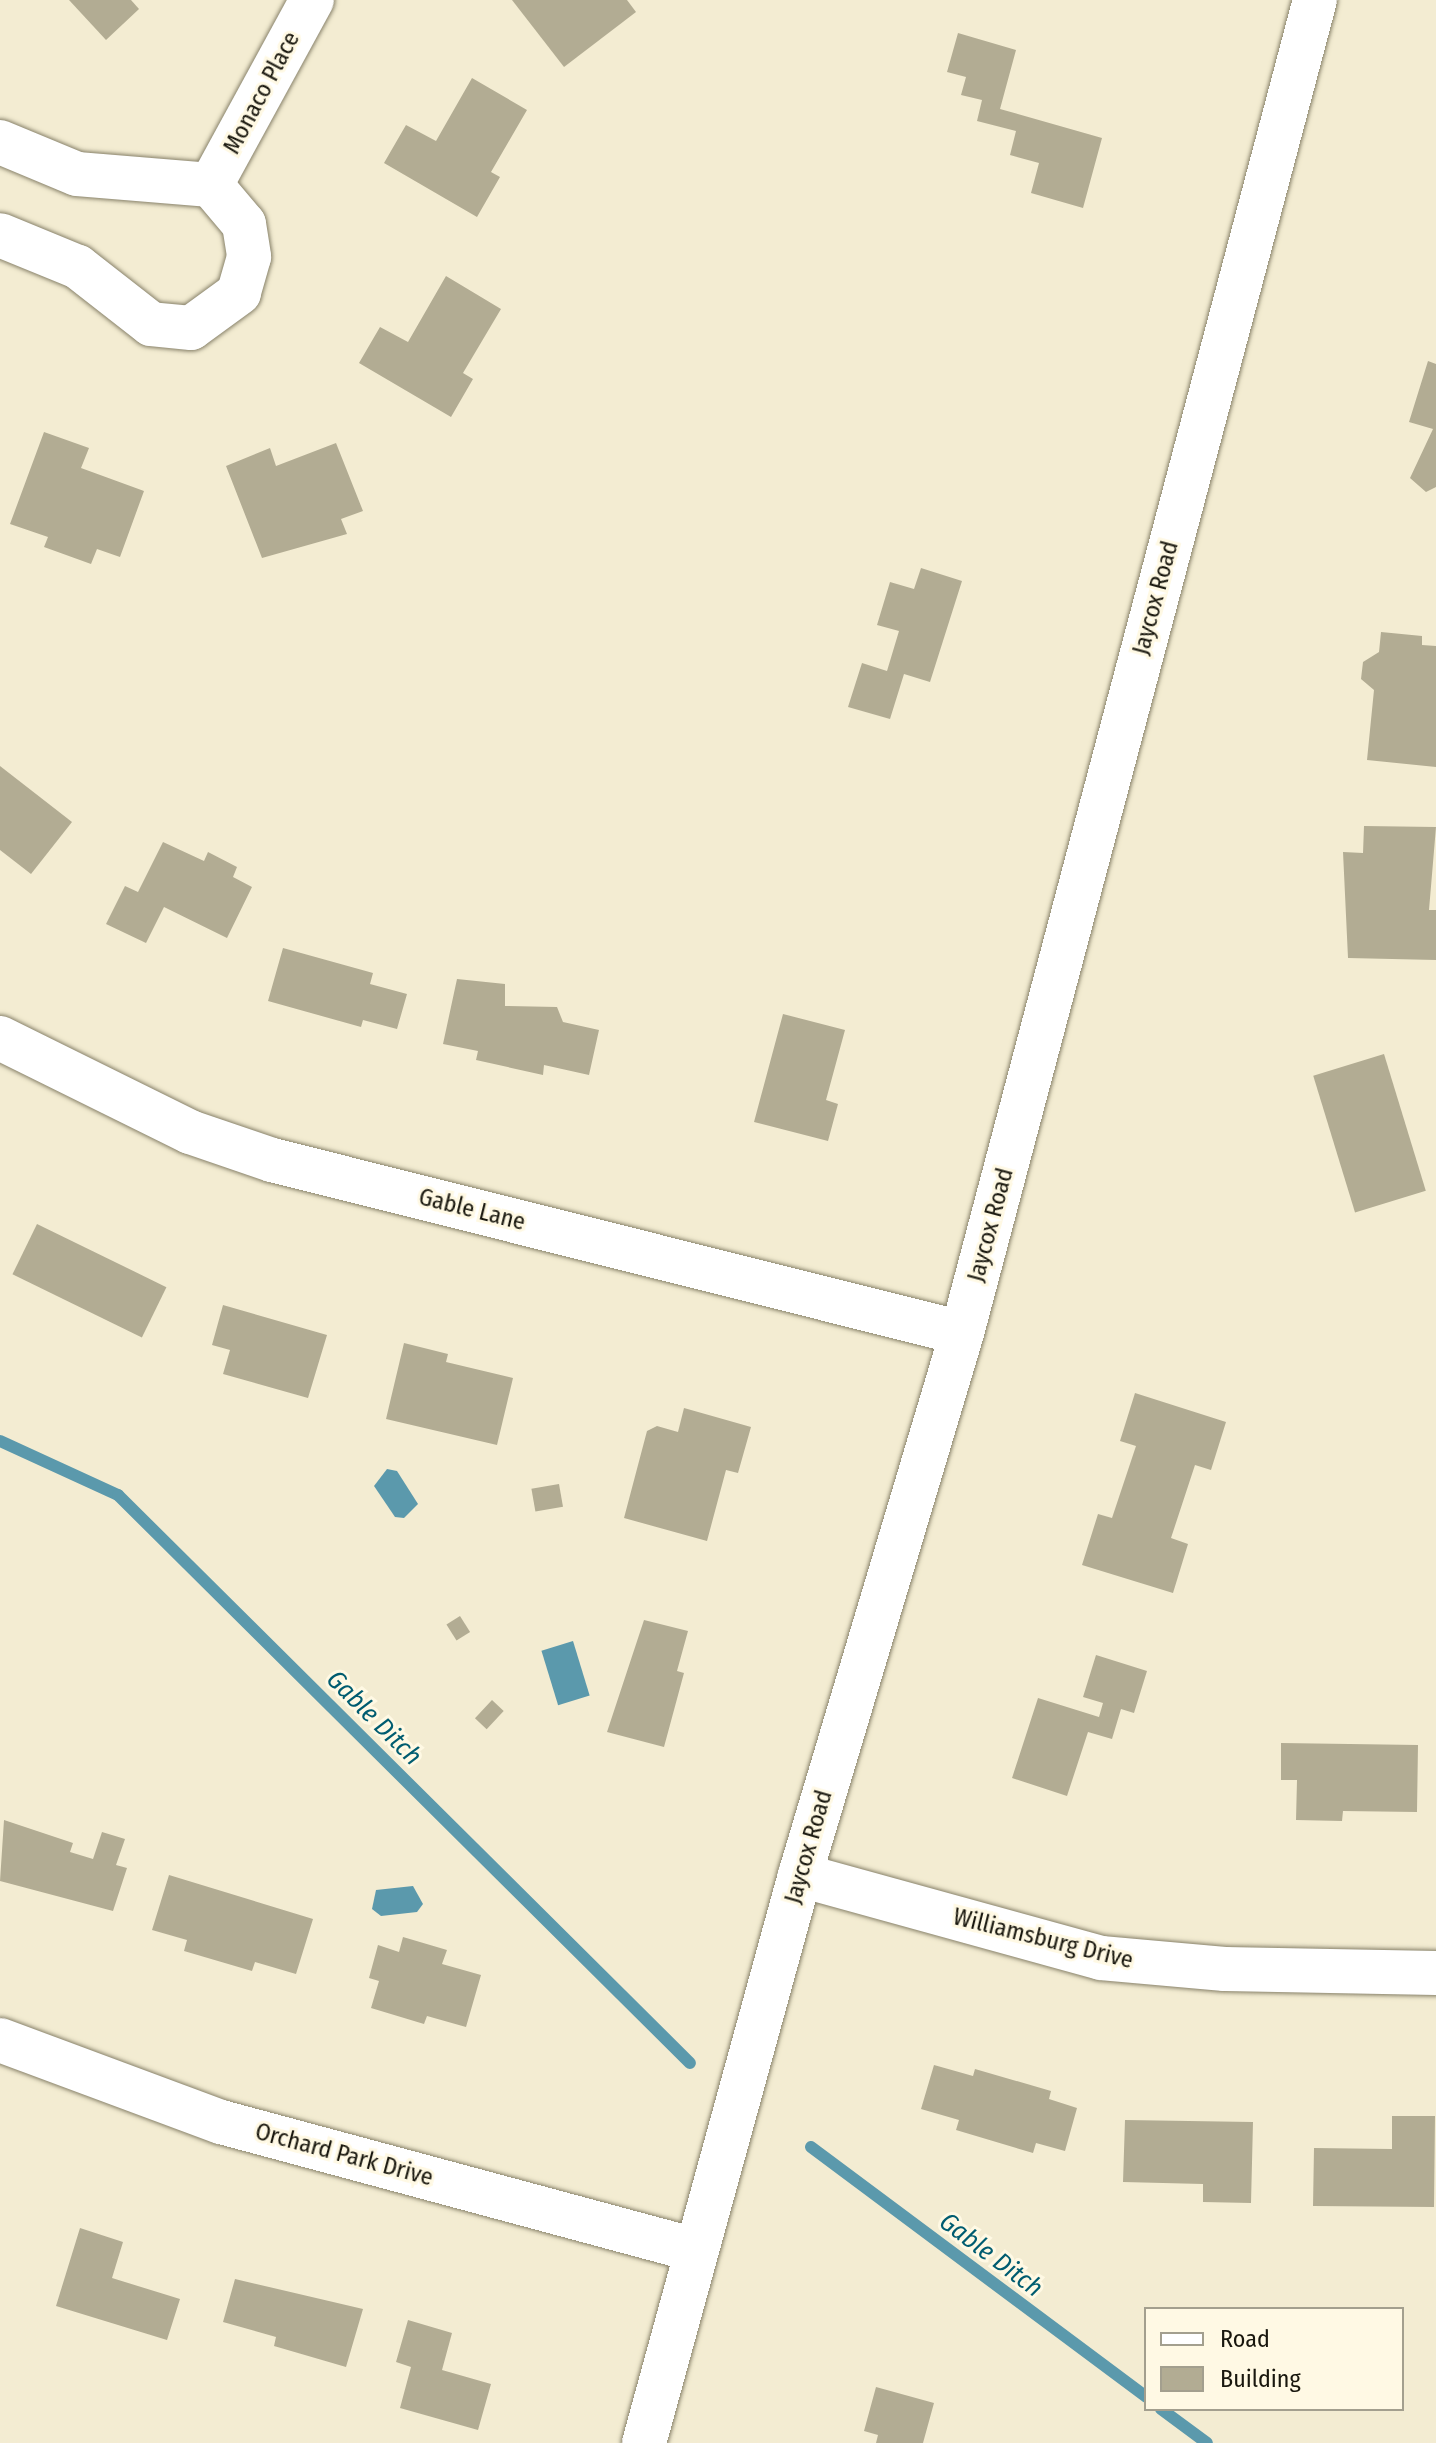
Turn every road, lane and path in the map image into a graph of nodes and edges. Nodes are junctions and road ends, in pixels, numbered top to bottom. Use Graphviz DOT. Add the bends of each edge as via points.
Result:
graph roads {
  1 [pos="312,0"];
  2 [pos="1315,0"];
  3 [pos="0,142"];
  4 [pos="211,185"];
  5 [pos="0,235"];
  6 [pos="0,1038"];
  7 [pos="962,1333"];
  8 [pos="800,1875"];
  9 [pos="1436,1973"];
  10 [pos="0,2040"];
  11 [pos="695,2250"];
  12 [pos="644,2443"];
  1 -- 4 [label="street, Monaco Place"];
  2 -- 7 [label="street, Jaycox Road"];
  3 -- 4 [label="street" via="77,174"];
  4 -- 5 [label="street" via="244,224 249,257 239,293 191,328 151,324 78,267"];
  6 -- 7 [label="street, Gable Lane" via="190,1132 272,1160"];
  7 -- 8 [label="street, Jaycox Road"];
  8 -- 9 [label="street, Williamsburg Drive" via="1101,1958 1225,1969"];
  8 -- 11 [label="street, Jaycox Road"];
  10 -- 11 [label="street, Orchard Park Drive" via="221,2122"];
  11 -- 12 [label="street, Jaycox Road"];
}
